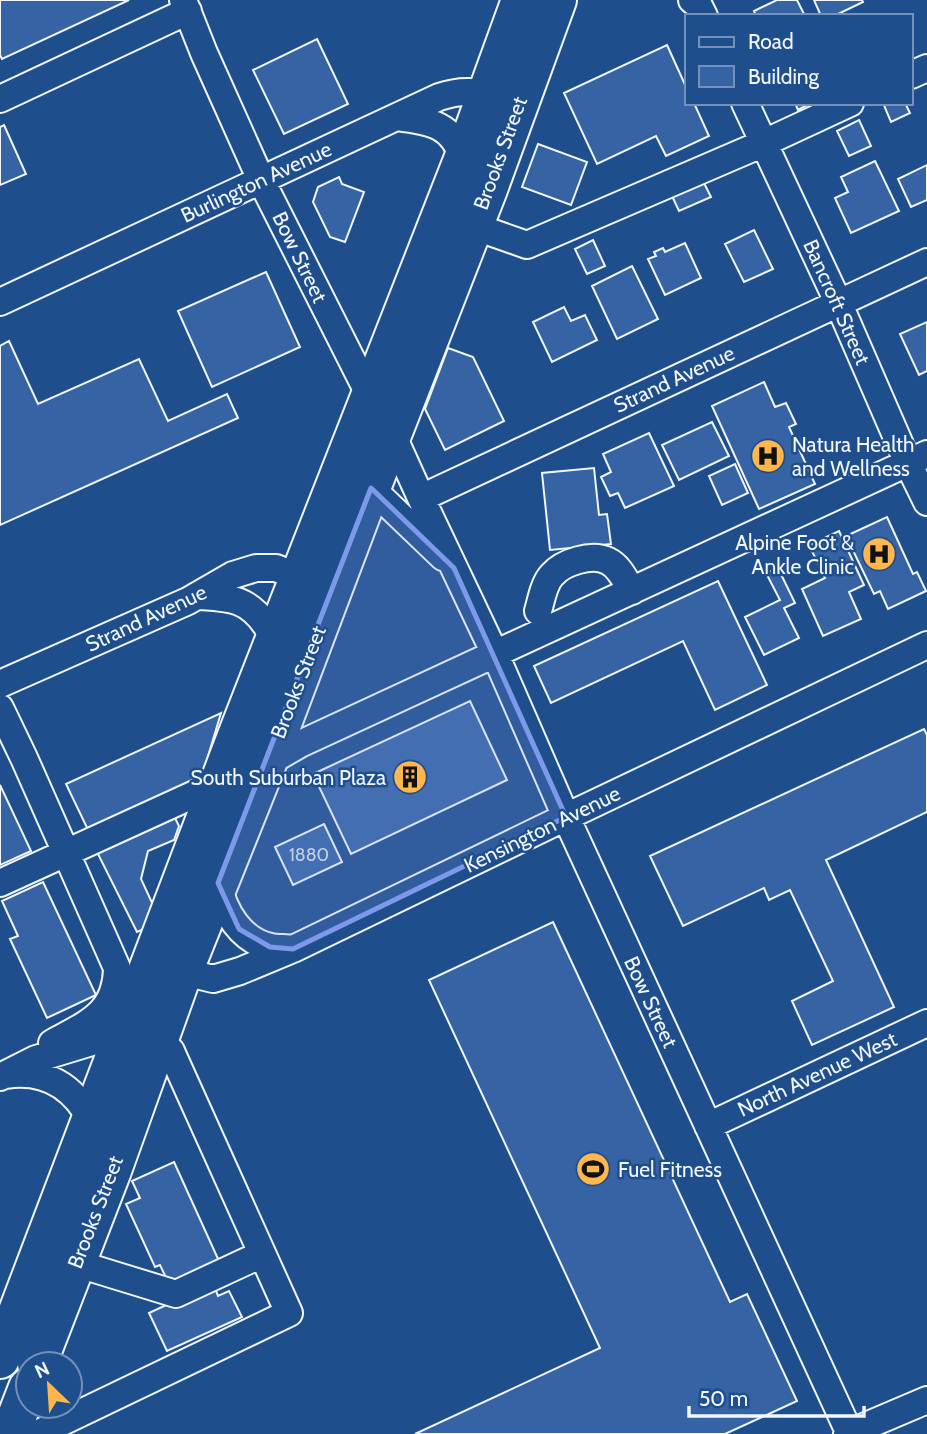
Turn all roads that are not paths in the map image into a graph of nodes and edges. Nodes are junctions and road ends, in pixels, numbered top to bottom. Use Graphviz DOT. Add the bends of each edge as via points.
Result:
graph roads {
  1 [pos="521,0"];
  2 [pos="557,0"];
  3 [pos="692,0"];
  4 [pos="186,6"];
  5 [pos="703,14"];
  6 [pos="0,99"];
  7 [pos="502,100"];
  8 [pos="746,105"];
  9 [pos="846,105"];
  10 [pos="397,117"];
  11 [pos="764,143"];
  12 [pos="463,160"];
  13 [pos="261,180"];
  14 [pos="473,226"];
  15 [pos="927,262"];
  16 [pos="0,302"];
  17 [pos="838,302"];
  18 [pos="370,396"];
  19 [pos="392,433"];
  20 [pos="918,459"];
  21 [pos="355,482"];
  22 [pos="421,498"];
  23 [pos="927,502"];
  24 [pos="454,568"];
  25 [pos="316,584"];
  26 [pos="632,591"];
  27 [pos="200,596"];
  28 [pos="538,611"];
  29 [pos="274,641"];
  30 [pos="927,645"];
  31 [pos="495,654"];
  32 [pos="0,684"];
  33 [pos="0,708"];
  34 [pos="267,763"];
  35 [pos="219,783"];
  36 [pos="566,817"];
  37 [pos="66,852"];
  38 [pos="0,883"];
  39 [pos="218,883"];
  40 [pos="293,949"];
  41 [pos="167,967"];
  42 [pos="927,1023"];
  43 [pos="142,1034"];
  44 [pos="2,1076"];
  45 [pos="91,1120"];
  46 [pos="708,1126"];
  47 [pos="262,1254"];
  48 [pos="75,1263"];
  49 [pos="42,1350"];
  50 [pos="0,1359"];
  51 [pos="927,1400"];
  52 [pos="37,1434"];
  53 [pos="849,1434"];
  1 -- 7 [label="highway, Brooks Street"];
  2 -- 7 [label="highway, Brooks Street"];
  3 -- 5 [label="street"];
  4 -- 6 [label="street"];
  4 -- 13 [label="street, Bow Street"];
  7 -- 10 [label="street, Burlington Avenue" via="454,92"];
  7 -- 12 [label="highway, Brooks Street"];
  7 -- 14 [label="highway, Brooks Street"];
  8 -- 11 [label="street, Bancroft Street"];
  9 -- 11 [label="street"];
  10 -- 12 [label="street" via="439,124 460,148"];
  10 -- 13 [label="street, Burlington Avenue"];
  11 -- 14 [label="street" via="527,245"];
  11 -- 17 [label="street, Bancroft Street"];
  12 -- 18 [label="highway, Brooks Street"];
  13 -- 16 [label="street, Burlington Avenue"];
  13 -- 18 [label="street, Bow Street"];
  14 -- 19 [label="highway, Brooks Street"];
  15 -- 17 [label="street, Strand Avenue"];
  17 -- 20 [label="street, Bancroft Street"];
  17 -- 22 [label="street, Strand Avenue"];
  18 -- 21 [label="highway, Brooks Street"];
  19 -- 21 [label="highway, Brooks Street"];
  19 -- 22 [label="street, Bow Street"];
  20 -- 23 [label="street, Bancroft Street"];
  20 -- 26 [label="street"];
  21 -- 24 [label="street, Bow Street"];
  21 -- 25 [label="highway, Brooks Street"];
  22 -- 24 [label="street, Bow Street"];
  24 -- 31 [label="street, Bow Street"];
  25 -- 27 [label="street, Strand Avenue" via="276,568 256,568 233,575"];
  25 -- 29 [label="highway, Brooks Street"];
  25 -- 34 [label="highway, Brooks Street"];
  26 -- 28 [label="street" via="619,569 606,560 588,558 567,563 550,576"];
  26 -- 31 [label="street"];
  27 -- 29 [label="street" via="241,602 259,615"];
  27 -- 32 [label="street, Strand Avenue"];
  29 -- 35 [label="highway, Brooks Street"];
  30 -- 36 [label="street, Kensington Avenue"];
  31 -- 34 [label="street"];
  31 -- 36 [label="street, Bow Street"];
  33 -- 37 [label="street"];
  34 -- 39 [label="highway, Brooks Street"];
  35 -- 37 [label="street"];
  35 -- 41 [label="highway, Brooks Street"];
  36 -- 40 [label="street, Kensington Avenue"];
  36 -- 46 [label="street, Bow Street"];
  37 -- 38 [label="street"];
  37 -- 44 [label="street" via="117,968 116,988 100,1015"];
  39 -- 40 [label="street" via="228,915 239,929 270,947"];
  39 -- 41 [label="highway, Brooks Street"];
  40 -- 41 [label="street, Kensington Avenue" via="213,979"];
  41 -- 43 [label="highway, Brooks Street"];
  42 -- 46 [label="street, North Avenue West"];
  43 -- 44 [label="street" via="95,1041 36,1059"];
  43 -- 45 [label="highway, Brooks Street"];
  43 -- 47 [label="street" via="174,1058"];
  43 -- 48 [label="highway, Brooks Street" via="111,1173"];
  44 -- 45 [label="street" via="33,1073 47,1078 72,1093"];
  45 -- 50 [label="highway, Brooks Street"];
  46 -- 53 [label="street, Bow Street"];
  47 -- 48 [label="street" via="176,1294"];
  47 -- 52 [label="street" via="289,1314"];
  48 -- 49 [label="highway, Brooks Street"];
  51 -- 53 [label="street"];
}
